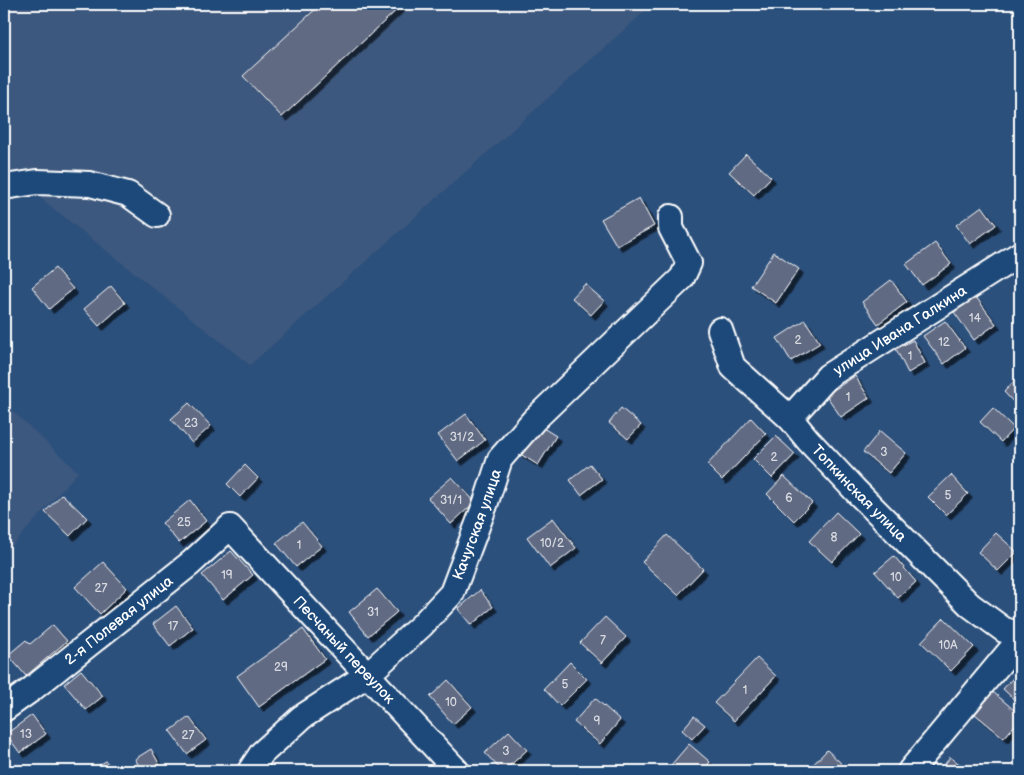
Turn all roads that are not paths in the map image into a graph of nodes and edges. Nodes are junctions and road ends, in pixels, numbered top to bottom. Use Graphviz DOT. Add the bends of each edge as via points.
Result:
graph roads {
  1 [pos="4,187"];
  2 [pos="157,215"];
  3 [pos="671,217"];
  4 [pos="1020,254"];
  5 [pos="720,330"];
  6 [pos="790,418"];
  7 [pos="230,527"];
  8 [pos="1020,634"];
  9 [pos="1020,639"];
  10 [pos="367,675"];
  11 [pos="4,709"];
  12 [pos="250,771"];
  13 [pos="457,771"];
  14 [pos="910,771"];
  1 -- 2 [label="street" via="37,182 90,184 128,194"];
  3 -- 10 [label="street, Качугская улица" via="671,228 689,263 682,278 534,420 500,459 452,593"];
  4 -- 6 [label="street, улица Ивана Галкина" via="828,376"];
  5 -- 6 [label="street, Топкинская улица" via="733,367"];
  6 -- 8 [label="street, Топкинская улица" via="854,490 970,605 1004,630"];
  7 -- 10 [label="street, Песчаный переулок"];
  7 -- 11 [label="street, 2-я Полевая улица" via="191,563"];
  9 -- 14 [label="street"];
  10 -- 12 [label="street, Качугская улица" via="302,717 262,753"];
  10 -- 13 [label="street, Песчаный переулок"];
}
